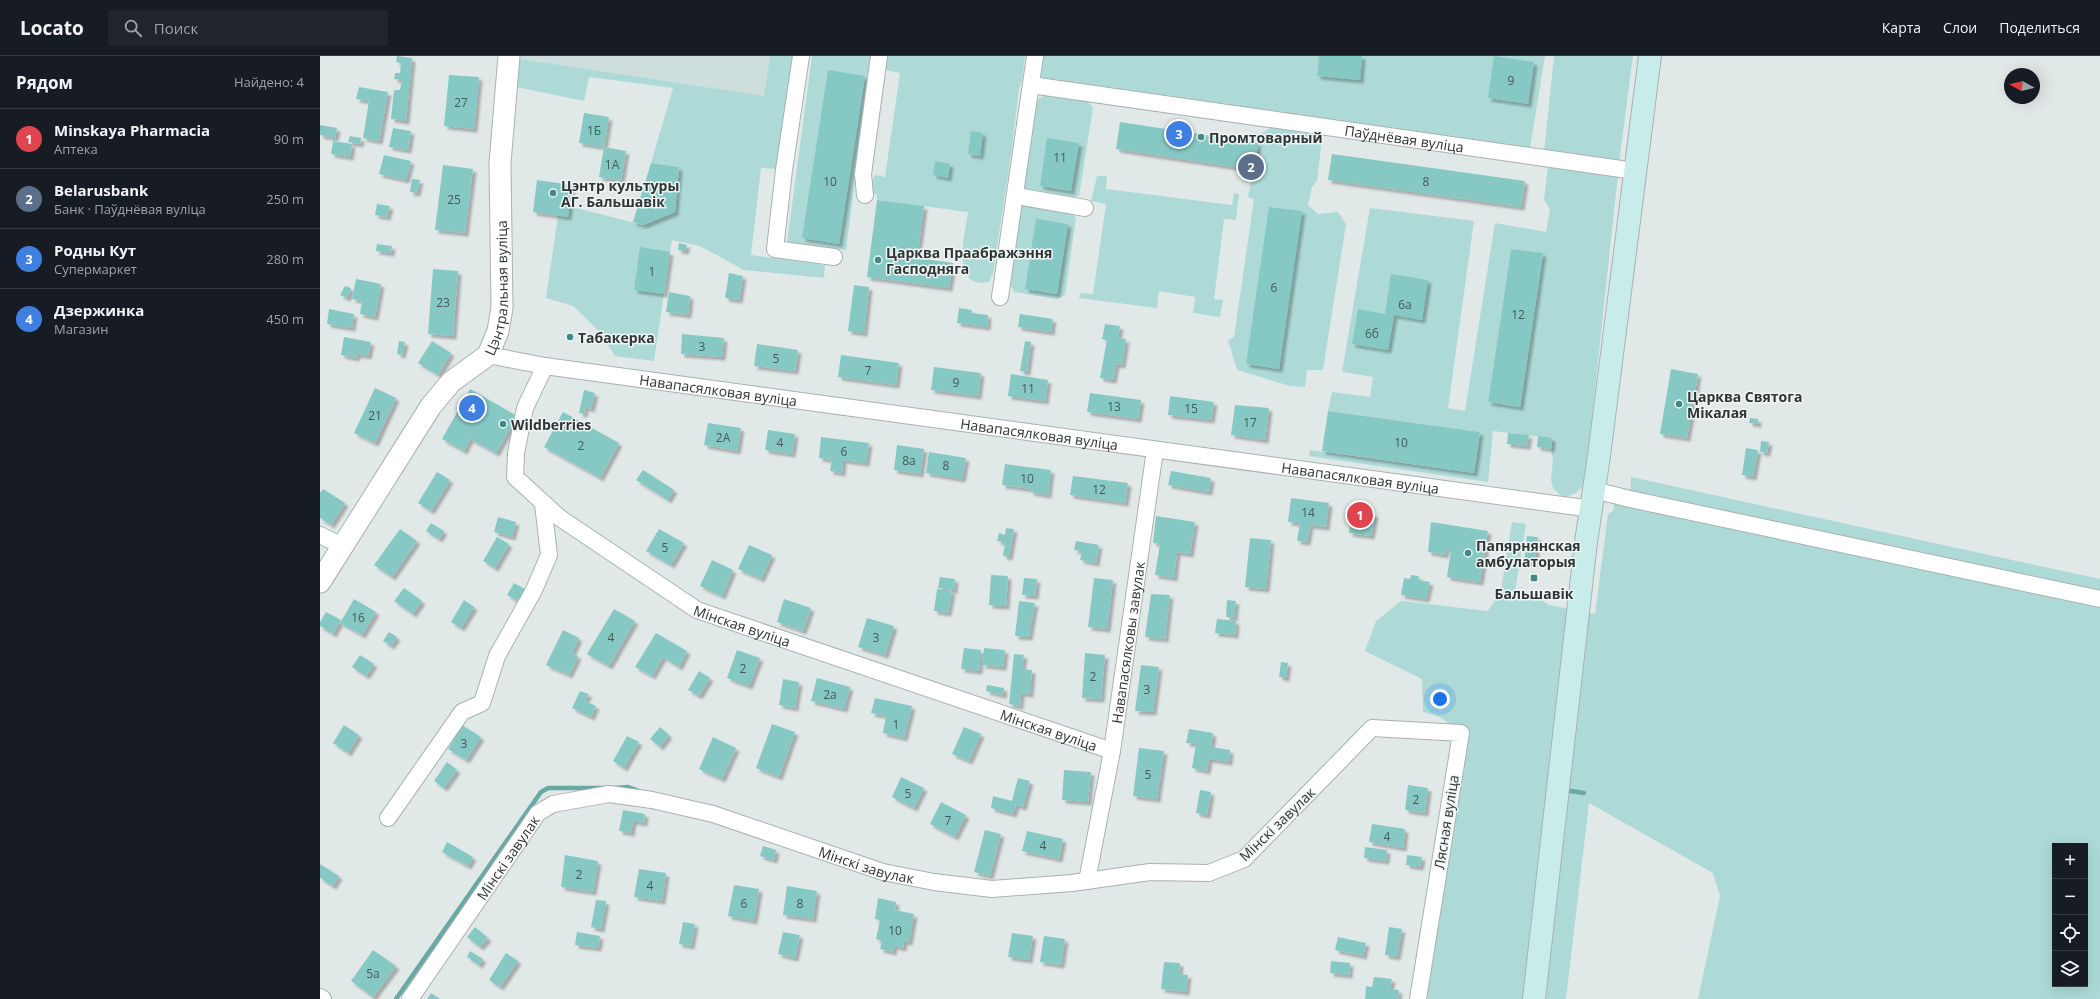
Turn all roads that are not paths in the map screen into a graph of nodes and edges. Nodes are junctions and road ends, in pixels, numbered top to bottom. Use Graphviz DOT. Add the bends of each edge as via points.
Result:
graph roads {
  1 [pos="509,56"];
  2 [pos="801,56"];
  3 [pos="879,56"];
  4 [pos="1035,56"];
  5 [pos="1650,56"];
  6 [pos="1031,85"];
  7 [pos="1635,171"];
  8 [pos="865,195"];
  9 [pos="1016,196"];
  10 [pos="1085,208"];
  11 [pos="834,257"];
  12 [pos="1000,297"];
  13 [pos="488,355"];
  14 [pos="545,366"];
  15 [pos="1155,450"];
  16 [pos="1593,499"];
  17 [pos="543,504"];
  18 [pos="320,536"];
  19 [pos="342,546"];
  20 [pos="320,582"];
  21 [pos="2100,599"];
  22 [pos="1372,728"];
  23 [pos="1112,751"];
  24 [pos="388,818"];
  25 [pos="1087,881"];
  26 [pos="320,997"];
  27 [pos="324,999"];
  28 [pos="410,999"];
  29 [pos="1418,999"];
  30 [pos="1534,999"];
  1 -- 13 [label="street, Цэнтральная вуліца" via="500,163 502,308 498,331"];
  2 -- 11 [label="street" via="775,249"];
  3 -- 8 [label="street" via="863,174"];
  4 -- 6 [label="street"];
  5 -- 7 [label="main road"];
  6 -- 7 [label="street, Паўднёвая вуліца"];
  6 -- 9 [label="street"];
  7 -- 16 [label="main road"];
  9 -- 10 [label="street"];
  9 -- 12 [label="street"];
  13 -- 14 [label="street, Навапасялковая вуліца"];
  13 -- 19 [label="street, Цэнтральная вуліца" via="440,394"];
  14 -- 15 [label="street, Навапасялковая вуліца"];
  14 -- 17 [label="street, Мінская вуліца" via="525,408 516,453 515,477"];
  15 -- 16 [label="street, Навапасялковая вуліца"];
  15 -- 23 [label="street, Навапасялковы завулак"];
  16 -- 21 [label="street, Навапасялковая вуліца" via="1630,499"];
  16 -- 30 [label="main road" via="1582,570"];
  17 -- 23 [label="street, Мінская вуліца" via="577,530 697,610"];
  17 -- 24 [label="street" via="549,555 534,590 497,656 482,703 462,712"];
  18 -- 19 [label="street"];
  19 -- 20 [label="street, Цэнтральная вуліца"];
  22 -- 25 [label="street, Мінскі завулак" via="1244,859 1209,873 1150,872"];
  22 -- 29 [label="street, Лясная вуліца" via="1461,733"];
  23 -- 25 [label="street, Навапасялковы завулак"];
  25 -- 28 [label="street, Мінскі завулак" via="992,889 934,882 883,872 708,812 609,794 590,797 553,804 538,813"];
  26 -- 27 [label="street"];
}
